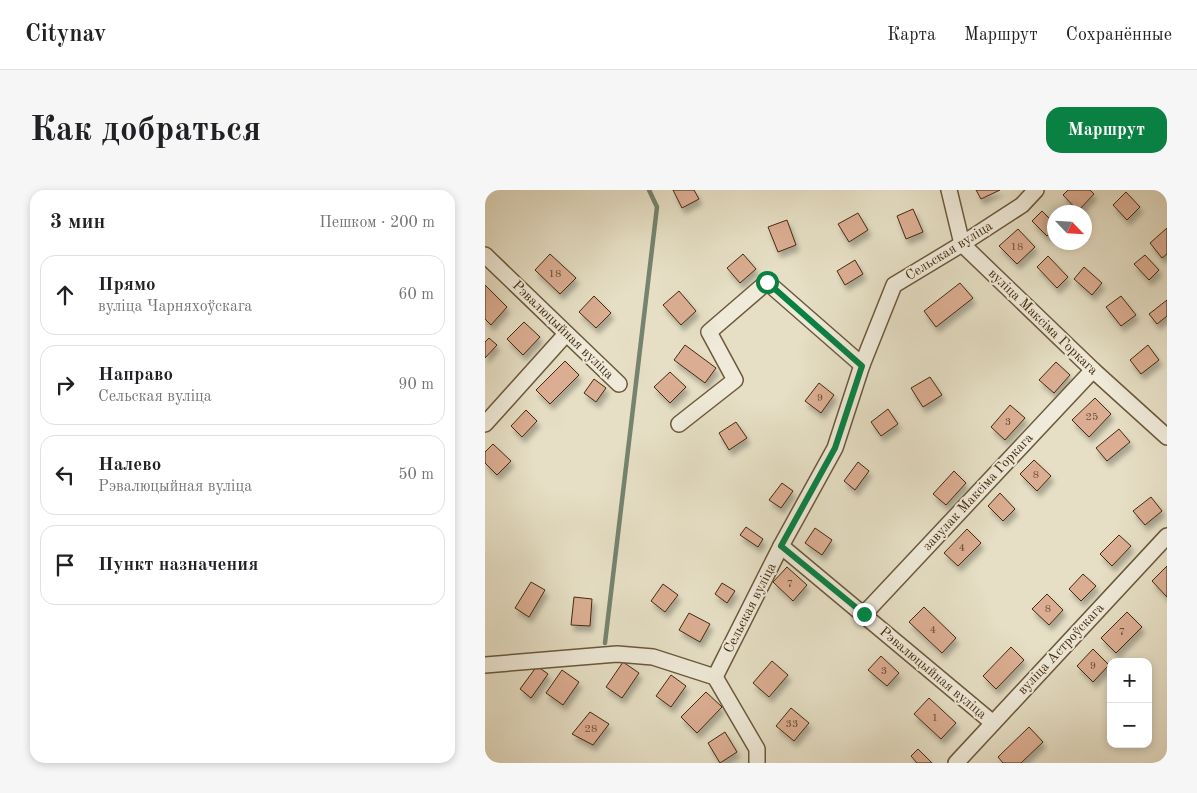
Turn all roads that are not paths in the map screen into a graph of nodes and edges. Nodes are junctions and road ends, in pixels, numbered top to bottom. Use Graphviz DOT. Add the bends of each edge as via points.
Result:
graph roads {
  1 [pos="949,190"];
  2 [pos="1036,190"];
  3 [pos="962,244"];
  4 [pos="485,254"];
  5 [pos="566,334"];
  6 [pos="862,366"];
  7 [pos="1093,370"];
  8 [pos="619,384"];
  9 [pos="485,424"];
  10 [pos="679,424"];
  11 [pos="1167,436"];
  12 [pos="1167,536"];
  13 [pos="781,546"];
  14 [pos="864,614"];
  15 [pos="485,665"];
  16 [pos="715,677"];
  17 [pos="993,723"];
  18 [pos="757,763"];
  19 [pos="956,763"];
  1 -- 3 [label="street"];
  2 -- 3 [label="street, Сельская вуліца" via="1022,205"];
  3 -- 6 [label="street, Сельская вуліца" via="894,285"];
  3 -- 7 [label="street, вуліца Максіма Горкага"];
  4 -- 5 [label="street, Рэвалюцыйная вуліца"];
  5 -- 8 [label="street, Рэвалюцыйная вуліца"];
  5 -- 9 [label="street"];
  6 -- 10 [label="street" via="767,282 709,332 735,380"];
  6 -- 13 [label="street, Сельская вуліца" via="835,448"];
  7 -- 11 [label="street, вуліца Максіма Горкага"];
  7 -- 14 [label="street, завулак Максіма Горкага"];
  12 -- 17 [label="street, вуліца Астроўскага"];
  13 -- 14 [label="street, Рэвалюцыйная вуліца"];
  13 -- 16 [label="street, Сельская вуліца"];
  14 -- 17 [label="street, Рэвалюцыйная вуліца"];
  15 -- 16 [label="street" via="617,654 653,657"];
  16 -- 18 [label="street" via="757,749"];
  17 -- 19 [label="street, вуліца Астроўскага"];
}
